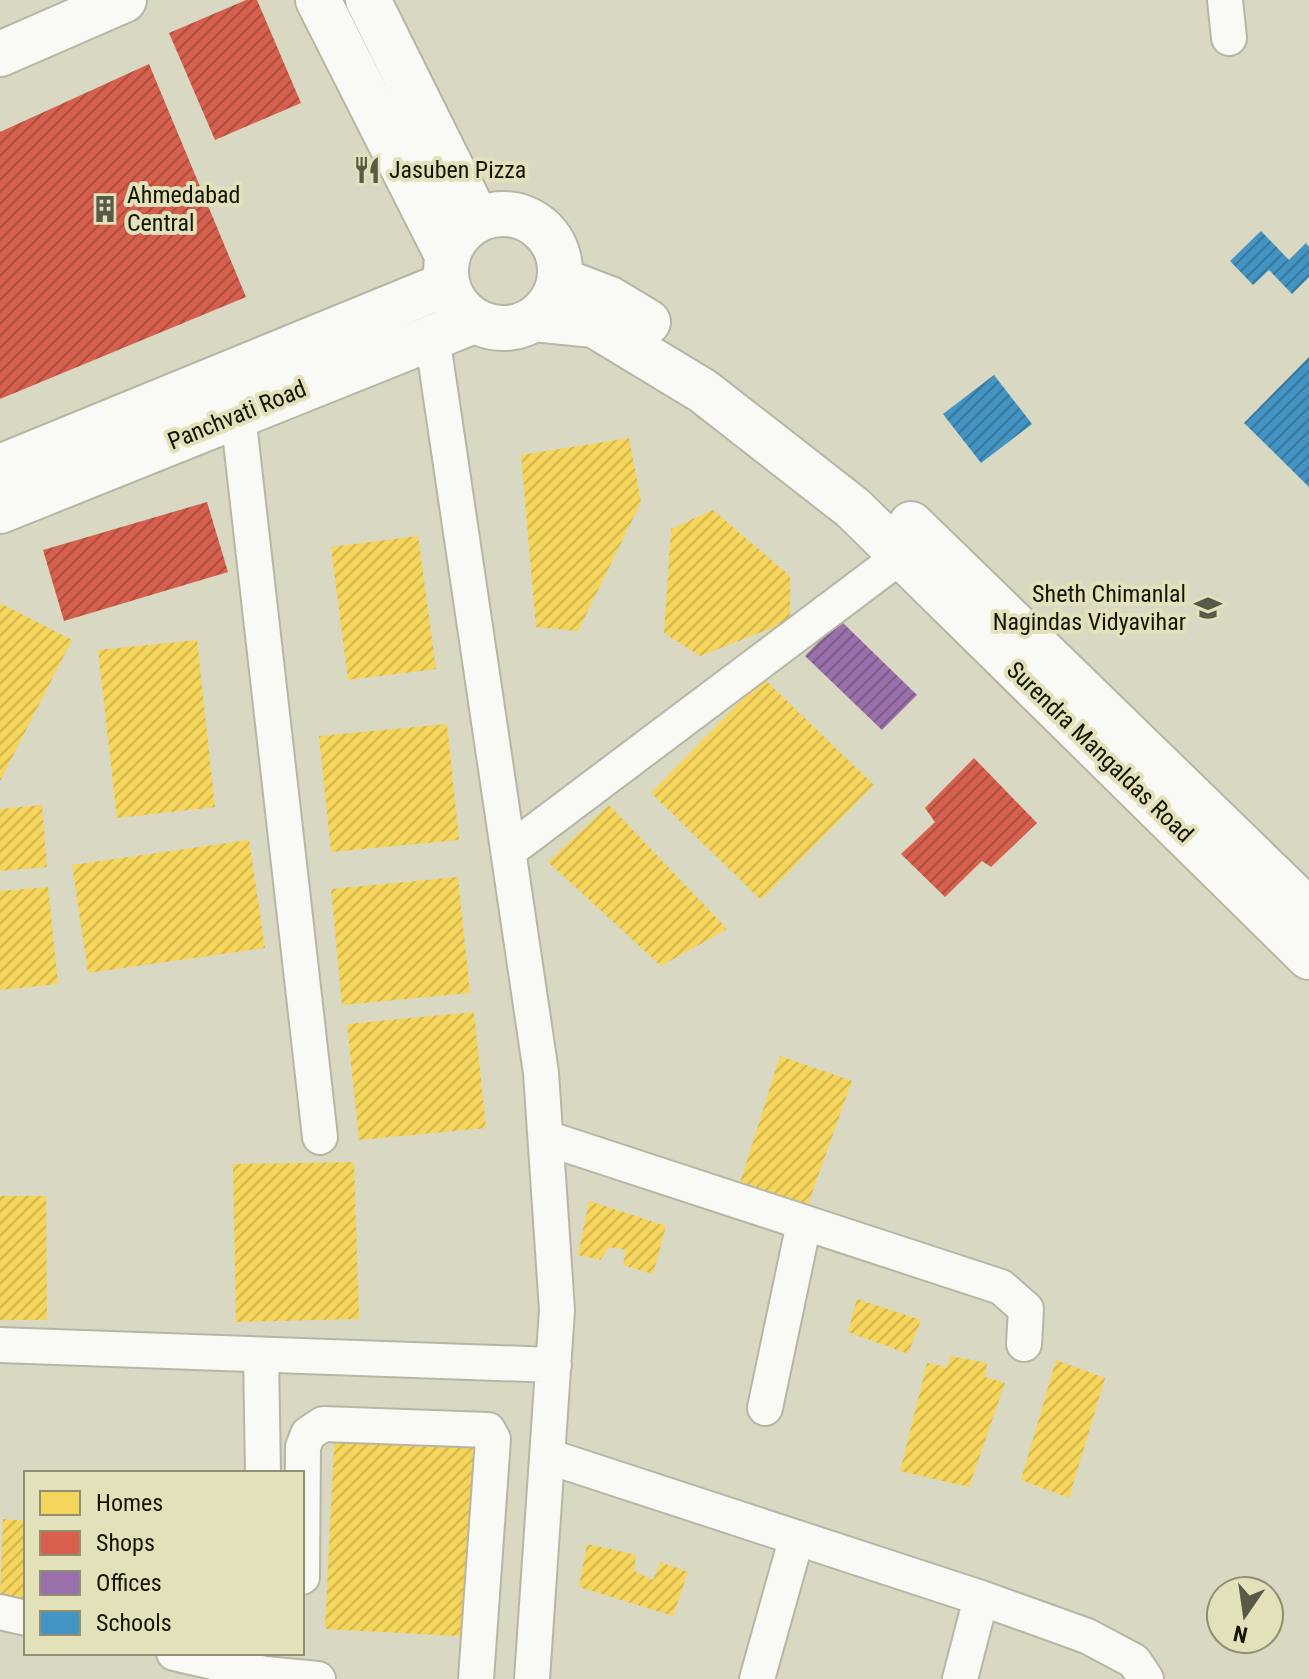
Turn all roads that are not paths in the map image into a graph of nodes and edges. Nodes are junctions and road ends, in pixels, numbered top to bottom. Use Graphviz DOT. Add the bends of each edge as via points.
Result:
graph roads {
  1 [pos="124,0"];
  2 [pos="318,0"];
  3 [pos="368,0"];
  4 [pos="1225,0"];
  5 [pos="1229,38"];
  6 [pos="0,54"];
  7 [pos="477,219"];
  8 [pos="447,270"];
  9 [pos="560,280"];
  10 [pos="534,319"];
  11 [pos="474,321"];
  12 [pos="432,336"];
  13 [pos="238,415"];
  14 [pos="0,467"];
  15 [pos="0,511"];
  16 [pos="901,556"];
  17 [pos="510,850"];
  18 [pos="1309,911"];
  19 [pos="1309,957"];
  20 [pos="320,1137"];
  21 [pos="546,1138"];
  22 [pos="804,1223"];
  23 [pos="1024,1344"];
  24 [pos="0,1345"];
  25 [pos="261,1355"];
  26 [pos="554,1365"];
  27 [pos="765,1408"];
  28 [pos="547,1456"];
  29 [pos="263,1471"];
  30 [pos="303,1471"];
  31 [pos="796,1540"];
  32 [pos="981,1598"];
  33 [pos="0,1612"];
  34 [pos="24,1618"];
  35 [pos="185,1655"];
  36 [pos="265,1669"];
  37 [pos="307,1670"];
  38 [pos="476,1679"];
  39 [pos="532,1679"];
  40 [pos="757,1679"];
  41 [pos="960,1679"];
  42 [pos="1146,1679"];
  1 -- 6 [label="main road"];
  2 -- 8 [label="main road"];
  3 -- 7 [label="main road"];
  4 -- 5 [label="street"];
  7 -- 8 [label="main road" via="463,228"];
  7 -- 9 [label="main road" via="515,214 535,223 551,238"];
  8 -- 11 [label="main road" via="452,299"];
  8 -- 14 [label="main road, Panchvati Road"];
  9 -- 10 [label="main road" via="547,309"];
  9 -- 18 [label="main road, Surendra Mangaldas Road" via="610,299 720,366 873,486"];
  10 -- 11 [label="main road" via="505,328"];
  10 -- 16 [label="main road, Surendra Mangaldas Road" via="594,325 703,391 853,508"];
  11 -- 12 [label="main road, Panchvati Road"];
  12 -- 13 [label="main road, Panchvati Road"];
  12 -- 17 [label="street"];
  13 -- 15 [label="main road, Panchvati Road"];
  13 -- 20 [label="street"];
  16 -- 17 [label="street"];
  16 -- 19 [label="main road, Surendra Mangaldas Road"];
  17 -- 21 [label="street"];
  21 -- 22 [label="street"];
  21 -- 26 [label="street" via="557,1310"];
  22 -- 23 [label="street" via="1001,1287 1026,1309"];
  22 -- 27 [label="street"];
  24 -- 25 [label="street"];
  25 -- 26 [label="street"];
  25 -- 29 [label="street"];
  26 -- 28 [label="street"];
  28 -- 31 [label="street"];
  28 -- 39 [label="street"];
  30 -- 38 [label="street" via="308,1434 323,1424 488,1430 493,1439"];
  31 -- 32 [label="street"];
  31 -- 40 [label="street"];
  32 -- 41 [label="street"];
  32 -- 42 [label="street" via="1087,1636 1134,1661"];
  33 -- 34 [label="street"];
  35 -- 36 [label="street"];
  36 -- 37 [label="street"];
}
